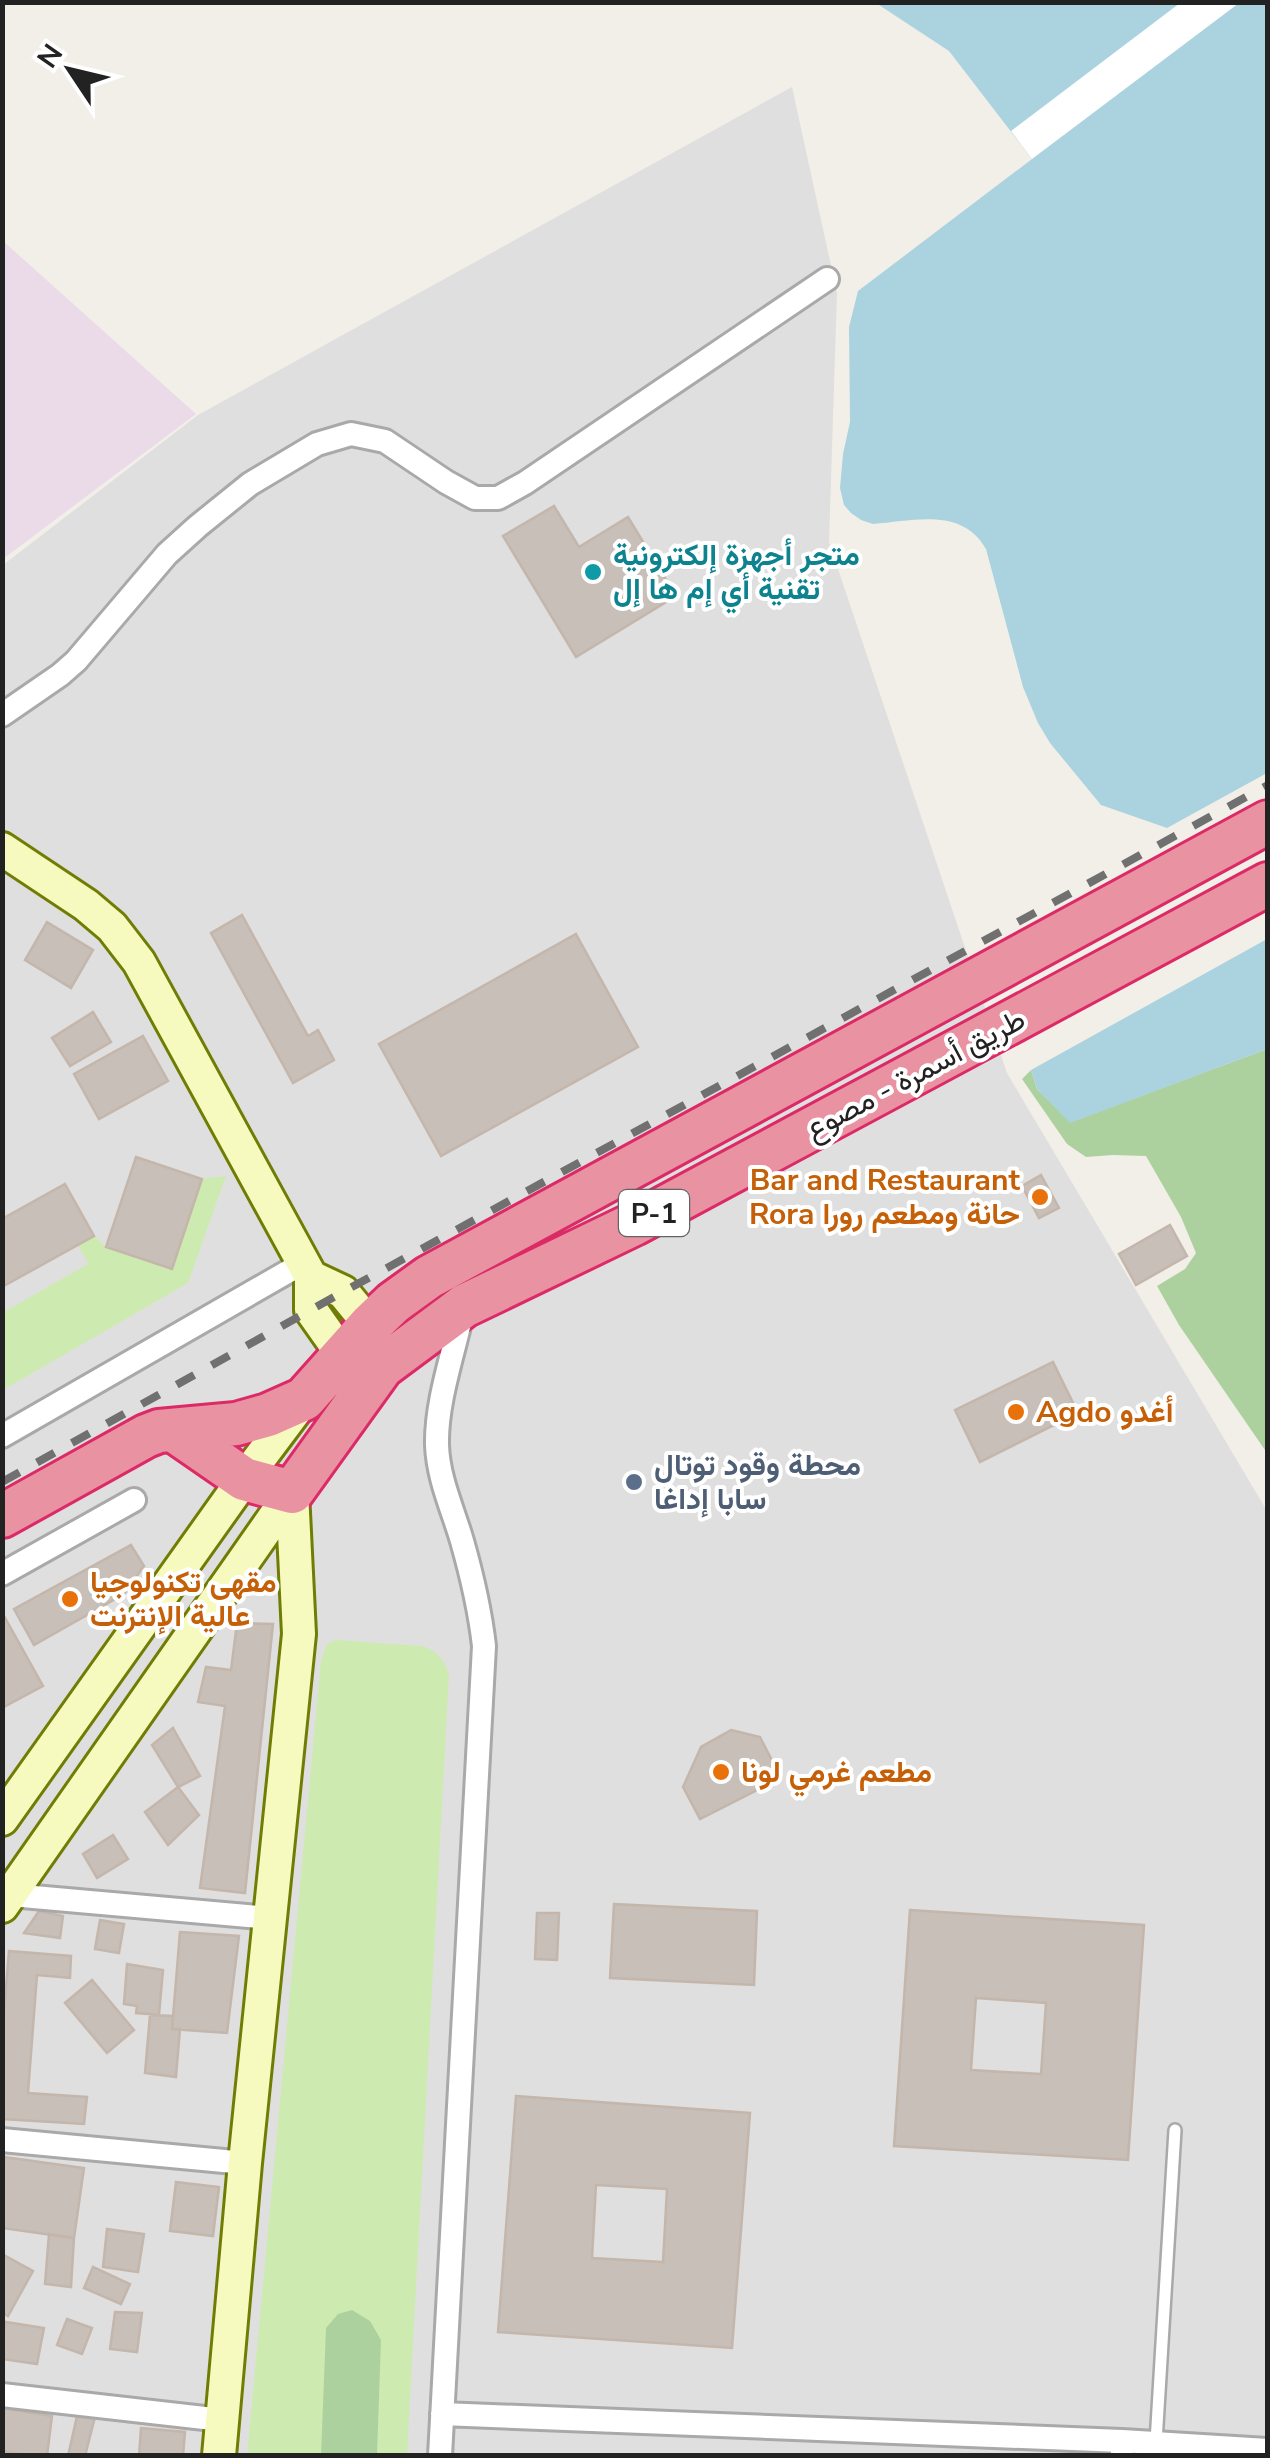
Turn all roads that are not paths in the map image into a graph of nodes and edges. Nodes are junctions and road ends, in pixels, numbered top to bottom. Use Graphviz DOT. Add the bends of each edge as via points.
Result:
graph roads {
  1 [pos="827,279"];
  2 [pos="2,715"];
  3 [pos="1268,822"];
  4 [pos="2,849"];
  5 [pos="1268,884"];
  6 [pos="611,1178"];
  7 [pos="634,1224"];
  8 [pos="307,1270"];
  9 [pos="464,1306"];
  10 [pos="356,1340"];
  11 [pos="382,1366"];
  12 [pos="304,1399"];
  13 [pos="173,1430"];
  14 [pos="2,1436"];
  15 [pos="244,1479"];
  16 [pos="292,1492"];
  17 [pos="134,1500"];
  18 [pos="2,1516"];
  19 [pos="2,1574"];
  20 [pos="2,1820"];
  21 [pos="7,1901"];
  22 [pos="270,1918"];
  23 [pos="1176,2130"];
  24 [pos="2,2140"];
  25 [pos="245,2163"];
  26 [pos="2,2395"];
  27 [pos="442,2414"];
  28 [pos="222,2420"];
  29 [pos="1156,2442"];
  30 [pos="1122,2448"];
  31 [pos="1268,2450"];
  32 [pos="218,2456"];
  33 [pos="440,2456"];
  1 -- 2 [label="street" via="498,498 475,498 384,441 351,434 317,444 250,484 198,526 76,660"];
  3 -- 6 [label="highway, P-1"];
  4 -- 8 [label="street" via="86,905 139,962"];
  5 -- 7 [label="highway, طريق أسمرة - مصوع / P-1"];
  6 -- 7 [label="highway"];
  6 -- 10 [label="highway, P-1" via="429,1277"];
  7 -- 9 [label="highway, طريق أسمرة - مصوع / P-1"];
  8 -- 10 [label="street" via="343,1292"];
  8 -- 14 [label="street"];
  9 -- 11 [label="highway, طريق أسمرة - مصوع / P-1"];
  9 -- 27 [label="street" via="437,1448 484,1646"];
  10 -- 11 [label="street"];
  10 -- 12 [label="highway, P-1"];
  11 -- 16 [label="highway, طريق أسمرة - مصوع / P-1"];
  12 -- 13 [label="highway, P-1" via="236,1424"];
  12 -- 15 [label="street"];
  13 -- 15 [label="highway"];
  13 -- 18 [label="highway, P-1" via="146,1436"];
  15 -- 16 [label="highway"];
  15 -- 20 [label="street"];
  16 -- 21 [label="street"];
  16 -- 22 [label="street" via="298,1634"];
  17 -- 19 [label="street"];
  21 -- 22 [label="street"];
  22 -- 25 [label="street"];
  23 -- 29 [label="lane"];
  24 -- 25 [label="street"];
  25 -- 28 [label="street"];
  26 -- 28 [label="street"];
  27 -- 30 [label="street"];
  27 -- 33 [label="street"];
  28 -- 32 [label="street"];
  29 -- 30 [label="street"];
  29 -- 31 [label="street"];
}
